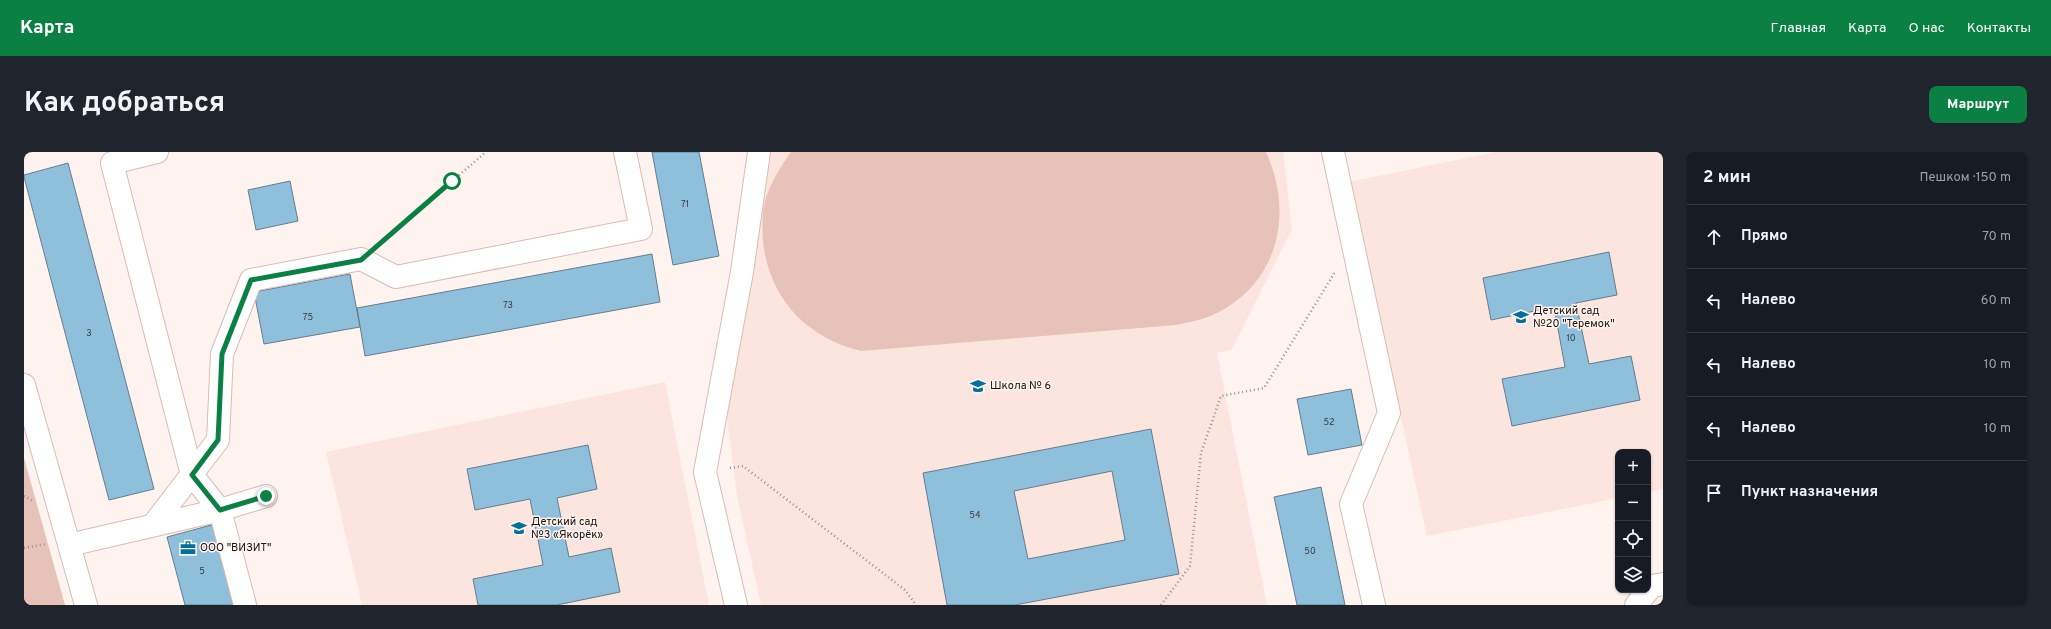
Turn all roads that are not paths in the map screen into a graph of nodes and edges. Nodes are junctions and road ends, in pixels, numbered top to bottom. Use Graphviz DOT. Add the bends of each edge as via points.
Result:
graph roads {
  1 [pos="157,152"];
  2 [pos="625,152"];
  3 [pos="759,152"];
  4 [pos="1333,152"];
  5 [pos="24,385"];
  6 [pos="192,475"];
  7 [pos="266,496"];
  8 [pos="220,510"];
  9 [pos="153,525"];
  10 [pos="69,546"];
  11 [pos="1663,584"];
  12 [pos="86,605"];
  13 [pos="245,605"];
  14 [pos="736,605"];
  15 [pos="1374,605"];
  16 [pos="1636,605"];
  1 -- 6 [label="lane" via="112,163"];
  2 -- 6 [label="lane" via="641,229 396,277 361,260 251,280 222,354 218,440"];
  3 -- 14 [label="lane" via="742,272 705,472"];
  4 -- 15 [label="lane" via="1389,414 1351,504"];
  5 -- 10 [label="lane"];
  6 -- 8 [label="lane"];
  6 -- 9 [label="lane"];
  7 -- 8 [label="lane"];
  8 -- 9 [label="lane"];
  8 -- 13 [label="lane"];
  9 -- 10 [label="lane"];
  10 -- 12 [label="lane"];
  11 -- 16 [label="lane" via="1652,586"];
}
